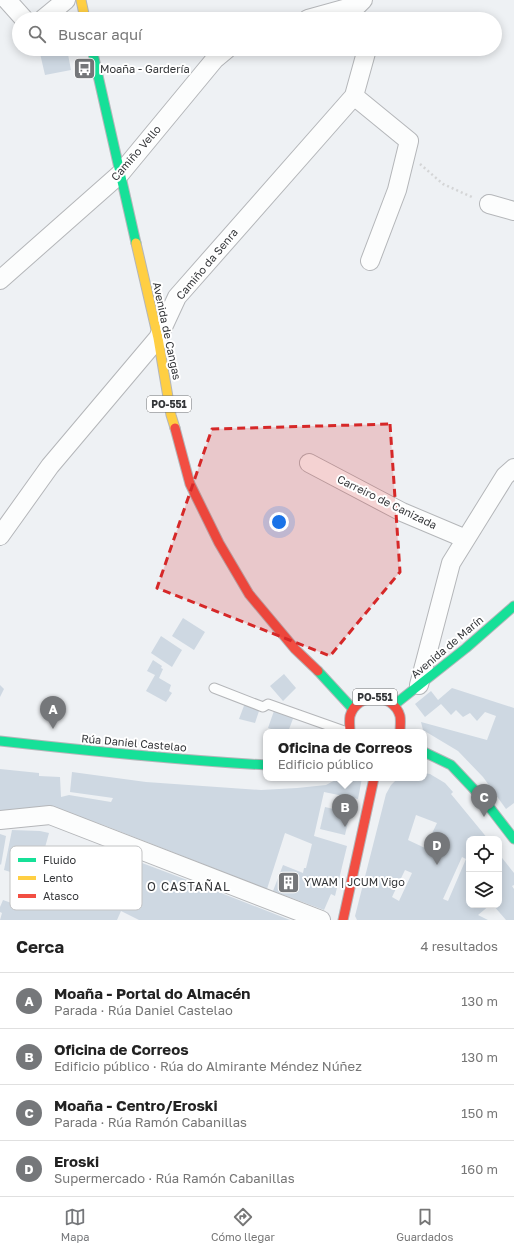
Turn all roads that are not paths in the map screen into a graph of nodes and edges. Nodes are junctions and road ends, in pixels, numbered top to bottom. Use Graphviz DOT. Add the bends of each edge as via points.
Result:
graph roads {
  1 [pos="7,0"];
  2 [pos="66,0"];
  3 [pos="81,0"];
  4 [pos="361,8"];
  5 [pos="18,12"];
  6 [pos="51,12"];
  7 [pos="84,12"];
  8 [pos="342,12"];
  9 [pos="94,56"];
  10 [pos="219,56"];
  11 [pos="365,56"];
  12 [pos="354,96"];
  13 [pos="120,174"];
  14 [pos="489,204"];
  15 [pos="514,211"];
  16 [pos="370,261"];
  17 [pos="0,280"];
  18 [pos="158,338"];
  19 [pos="309,463"];
  20 [pos="514,468"];
  21 [pos="0,536"];
  22 [pos="466,539"];
  23 [pos="514,606"];
  24 [pos="419,685"];
  25 [pos="214,688"];
  26 [pos="394,705"];
  27 [pos="353,709"];
  28 [pos="339,729"];
  29 [pos="350,729"];
  30 [pos="401,729"];
  31 [pos="0,741"];
  32 [pos="427,753"];
  33 [pos="263,765"];
  34 [pos="373,781"];
  35 [pos="0,820"];
  36 [pos="514,839"];
  37 [pos="130,846"];
  38 [pos="142,851"];
  39 [pos="321,920"];
  40 [pos="343,920"];
  1 -- 5 [label="street"];
  2 -- 6 [label="street"];
  3 -- 7 [label="main road"];
  4 -- 8 [label="street"];
  9 -- 13 [label="main road, Avenida de Cangas / PO-551"];
  10 -- 13 [label="street, Camiño Vello"];
  11 -- 12 [label="street, Camiño da Senra"];
  12 -- 16 [label="street" via="409,141 397,190"];
  12 -- 18 [label="street, Camiño da Senra" via="177,296"];
  13 -- 17 [label="street, Camiño Vello"];
  13 -- 18 [label="main road, Avenida de Cangas / PO-551"];
  14 -- 15 [label="street"];
  18 -- 21 [label="street, Camiño da Senra" via="50,466"];
  18 -- 27 [label="main road, Avenida de Cangas / PO-551" via="171,415 190,484 219,543 249,594 295,649 328,680"];
  19 -- 22 [label="street, Carreiro de Canizada" via="402,512"];
  20 -- 22 [label="street" via="505,476"];
  22 -- 24 [label="street" via="451,563"];
  23 -- 24 [label="main road, Avenida de Marín"];
  24 -- 26 [label="main road, Avenida de Marín"];
  25 -- 28 [label="lane" via="263,707 268,704"];
  26 -- 27 [label="main road, PO-551" via="388,700 373,697 358,703"];
  26 -- 30 [label="main road, PO-551" via="399,711"];
  27 -- 29 [label="main road, PO-551"];
  31 -- 33 [label="main road, Rúa Daniel Castelao" via="118,754"];
  32 -- 36 [label="main road" via="451,765 484,800"];
  34 -- 40 [label="main road"];
  35 -- 37 [label="street" via="50,815"];
  38 -- 39 [label="street"];
}
